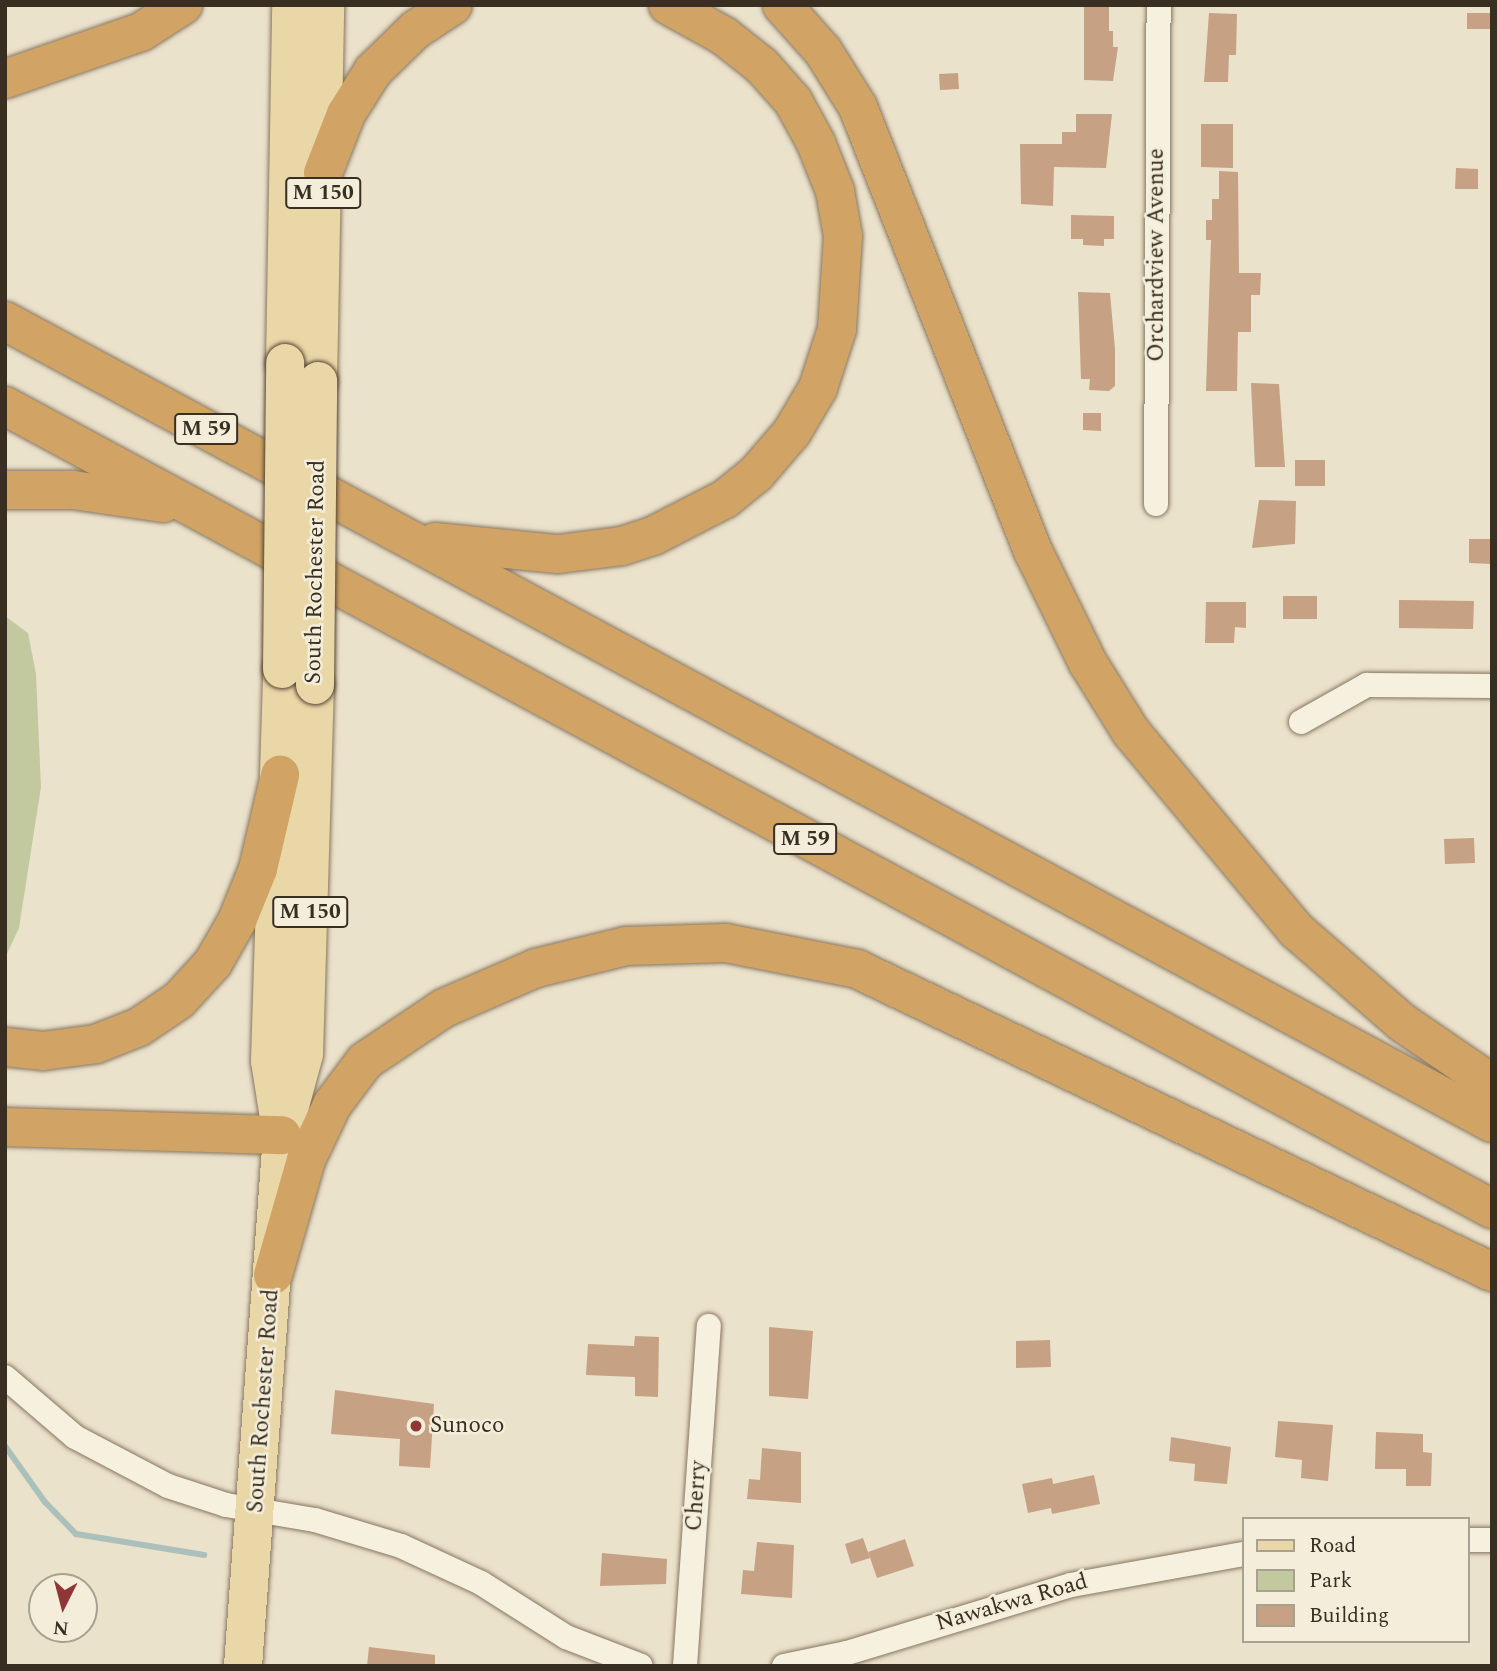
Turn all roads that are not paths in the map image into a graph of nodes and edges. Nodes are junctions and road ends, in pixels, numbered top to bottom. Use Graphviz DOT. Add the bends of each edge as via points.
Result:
graph roads {
  1 [pos="183,5"];
  2 [pos="291,5"];
  3 [pos="325,5"];
  4 [pos="453,5"];
  5 [pos="668,5"];
  6 [pos="782,5"];
  7 [pos="1159,5"];
  8 [pos="5,79"];
  9 [pos="323,173"];
  10 [pos="5,321"];
  11 [pos="302,372"];
  12 [pos="5,406"];
  13 [pos="5,490"];
  14 [pos="1156,504"];
  15 [pos="201,512"];
  16 [pos="406,537"];
  17 [pos="1492,686"];
  18 [pos="1301,722"];
  19 [pos="280,775"];
  20 [pos="5,1047"];
  21 [pos="1492,1084"];
  22 [pos="1492,1123"];
  23 [pos="5,1127"];
  24 [pos="282,1135"];
  25 [pos="1492,1209"];
  26 [pos="1492,1272"];
  27 [pos="273,1275"];
  28 [pos="709,1326"];
  29 [pos="5,1377"];
  30 [pos="257,1512"];
  31 [pos="1469,1540"];
  32 [pos="1492,1540"];
  33 [pos="1242,1554"];
  34 [pos="243,1666"];
  35 [pos="641,1666"];
  36 [pos="685,1666"];
  37 [pos="784,1666"];
  1 -- 8 [label="highway" via="141,32"];
  2 -- 11 [label="main road, South Rochester Road / M 150"];
  3 -- 9 [label="main road, South Rochester Road / M 150"];
  4 -- 9 [label="highway" via="415,30 373,71 346,114"];
  5 -- 16 [label="highway" via="724,36 762,66 793,102 835,191 843,236 837,329 818,388 792,432 756,474 715,505 653,536 622,546 558,554 481,550"];
  6 -- 21 [label="highway" via="823,51 858,107 1034,553 1088,663 1131,732 1297,932 1403,1023"];
  7 -- 14 [label="street, Orchardview Avenue"];
  9 -- 11 [label="main road, South Rochester Road / M 150"];
  10 -- 16 [label="highway, M 59"];
  11 -- 19 [label="main road, South Rochester Road / M 150, bridge" via="282,668"];
  11 -- 24 [label="main road, South Rochester Road / M 150, bridge" via="315,685 304,1054"];
  12 -- 15 [label="highway, M 59"];
  13 -- 15 [label="highway" via="100,493"];
  15 -- 25 [label="highway, M 59"];
  16 -- 22 [label="highway, M 59"];
  17 -- 18 [label="street" via="1367,685"];
  19 -- 20 [label="highway" via="258,869 237,921 214,963 179,1000 139,1027 96,1044 43,1051"];
  19 -- 24 [label="main road, South Rochester Road / M 150" via="270,1061"];
  23 -- 24 [label="highway"];
  24 -- 27 [label="main road, South Rochester Road / M 150"];
  26 -- 27 [label="highway" via="857,969 726,943 626,946 536,968 444,1008 365,1061 332,1105 306,1160"];
  27 -- 30 [label="main road, South Rochester Road / M 150"];
  28 -- 36 [label="street, Cherry"];
  29 -- 30 [label="street" via="50,1418 99,1452 168,1486"];
  30 -- 34 [label="main road, South Rochester Road / M 150"];
  30 -- 35 [label="street" via="315,1520 401,1546 481,1583 566,1637"];
  31 -- 32 [label="street"];
  33 -- 37 [label="street, Nawakwa Road" via="1071,1585 847,1653"];
}
